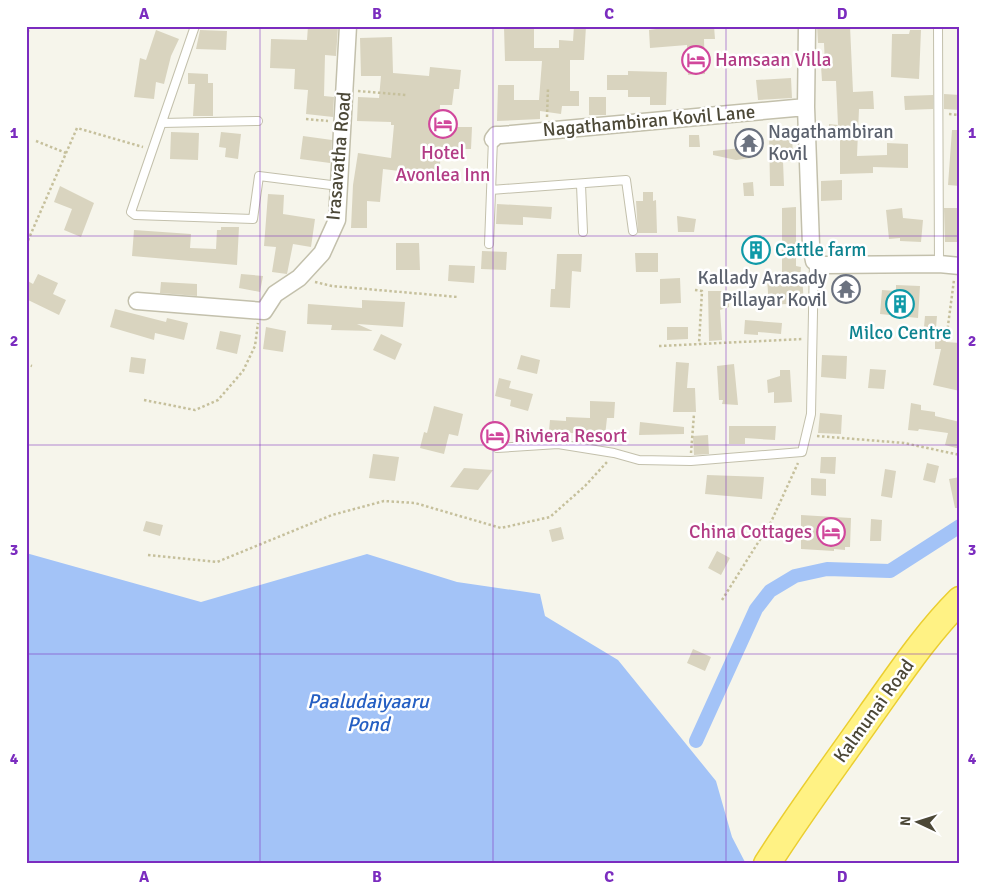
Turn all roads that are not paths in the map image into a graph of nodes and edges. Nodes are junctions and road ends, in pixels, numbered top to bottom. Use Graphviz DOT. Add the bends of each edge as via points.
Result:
graph roads {
  1 [pos="195,26"];
  2 [pos="348,26"];
  3 [pos="807,26"];
  4 [pos="938,26"];
  5 [pos="806,107"];
  6 [pos="258,121"];
  7 [pos="162,123"];
  8 [pos="493,139"];
  9 [pos="581,185"];
  10 [pos="339,186"];
  11 [pos="491,190"];
  12 [pos="633,231"];
  13 [pos="583,232"];
  14 [pos="489,244"];
  15 [pos="814,261"];
  16 [pos="939,264"];
  17 [pos="958,266"];
  18 [pos="137,302"];
  19 [pos="497,448"];
  20 [pos="960,600"];
  21 [pos="960,616"];
  22 [pos="796,826"];
  23 [pos="767,864"];
  24 [pos="777,864"];
  1 -- 7 [label="lane"];
  2 -- 10 [label="street, Irasavatha Road"];
  3 -- 5 [label="street"];
  4 -- 16 [label="lane"];
  5 -- 8 [label="street, Nagathambiran Kovil Lane" via="496,135"];
  5 -- 15 [label="street"];
  6 -- 7 [label="lane"];
  7 -- 10 [label="lane" via="133,205 131,212 135,215 253,219 259,176"];
  8 -- 11 [label="lane"];
  9 -- 11 [label="lane"];
  9 -- 12 [label="lane" via="626,180"];
  9 -- 13 [label="lane"];
  10 -- 18 [label="street, Irasavatha Road" via="337,220 322,253 299,278 275,294 264,311"];
  11 -- 14 [label="lane"];
  15 -- 16 [label="street" via="824,264"];
  15 -- 19 [label="lane" via="814,339 808,436 802,452 691,461 639,460 558,444"];
  16 -- 17 [label="street"];
  20 -- 22 [label="highway, Kalmunai Road" via="940,620"];
  21 -- 22 [label="highway, Kalmunai Road" via="922,658"];
  22 -- 23 [label="highway"];
  22 -- 24 [label="highway"];
}
